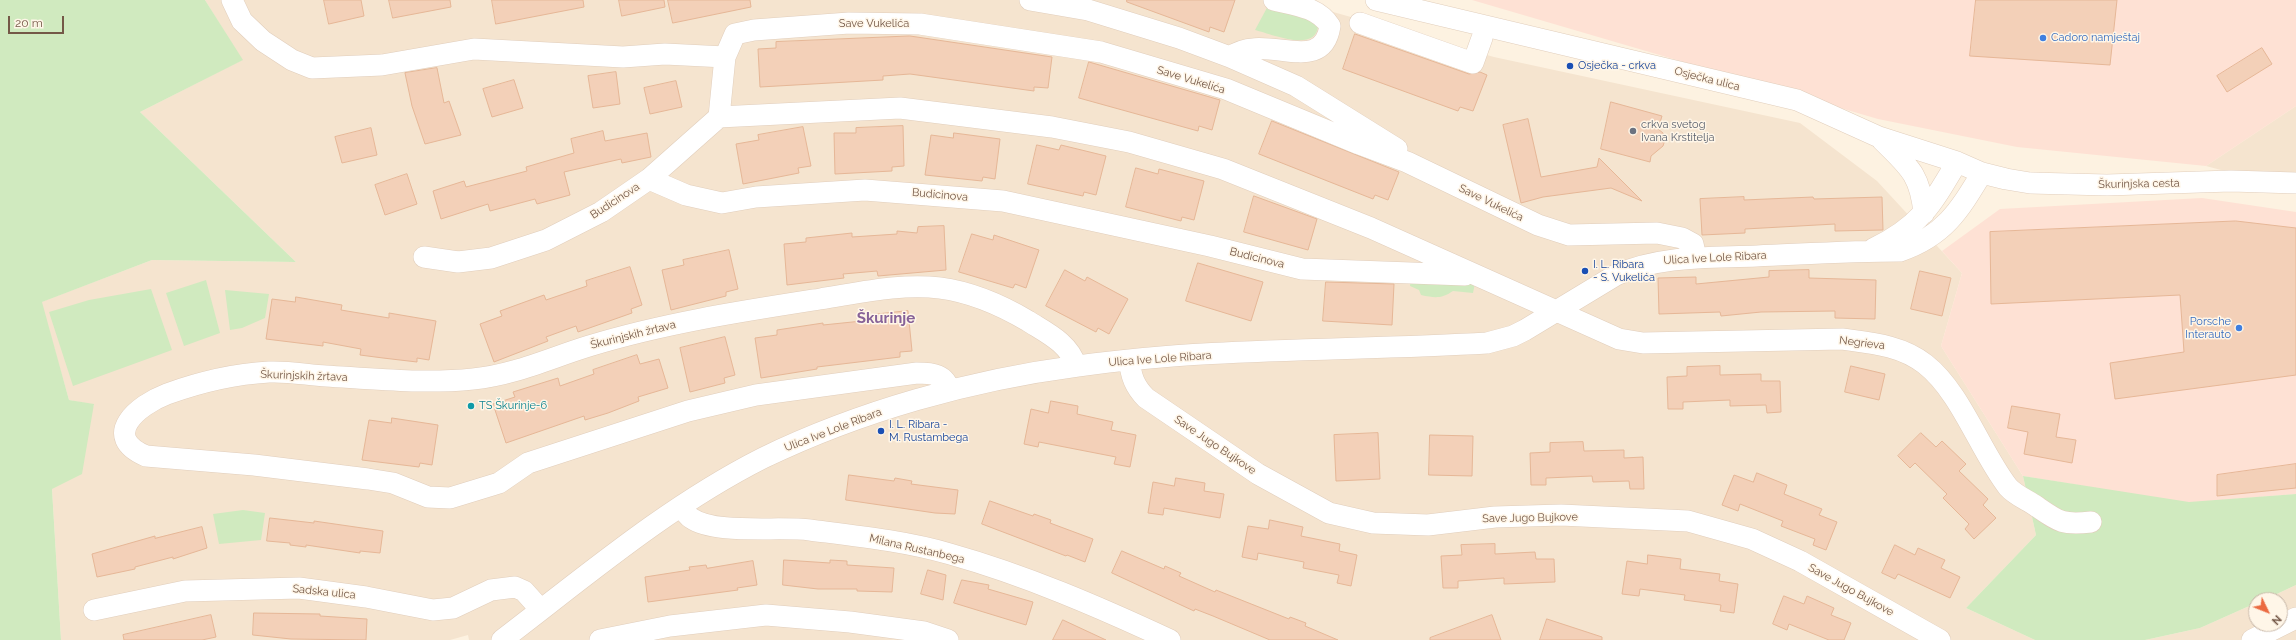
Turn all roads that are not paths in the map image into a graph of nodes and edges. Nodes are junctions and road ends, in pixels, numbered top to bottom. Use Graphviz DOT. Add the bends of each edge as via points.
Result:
graph roads {
  1 [pos="232,0"];
  2 [pos="1030,0"];
  3 [pos="1274,0"];
  4 [pos="1376,0"];
  5 [pos="1414,20"];
  6 [pos="1360,22"];
  7 [pos="1482,38"];
  8 [pos="1410,40"];
  9 [pos="725,57"];
  10 [pos="1230,57"];
  11 [pos="719,117"];
  12 [pos="1879,137"];
  13 [pos="1407,162"];
  14 [pos="1957,162"];
  15 [pos="1982,173"];
  16 [pos="649,179"];
  17 [pos="2296,183"];
  18 [pos="1924,213"];
  19 [pos="1869,251"];
  20 [pos="424,257"];
  21 [pos="1696,257"];
  22 [pos="1473,275"];
  23 [pos="1558,311"];
  24 [pos="1130,360"];
  25 [pos="1076,366"];
  26 [pos="949,391"];
  27 [pos="682,506"];
  28 [pos="2091,522"];
  29 [pos="94,610"];
  30 [pos="541,610"];
  31 [pos="2296,618"];
  32 [pos="502,640"];
  33 [pos="600,640"];
  34 [pos="948,640"];
  35 [pos="1170,640"];
  36 [pos="1940,640"];
  37 [pos="2252,640"];
  1 -- 9 [label="street" via="242,21 263,41 292,60 312,68 382,64 474,49 623,57 665,54"];
  2 -- 10 [label="street" via="1088,10 1179,38"];
  3 -- 10 [label="street" via="1324,16 1330,26 1326,42 1318,50 1311,52 1290,52 1268,47 1249,48"];
  4 -- 12 [label="street, Osječka ulica" via="1797,100"];
  5 -- 8 [label="street"];
  6 -- 8 [label="street"];
  7 -- 8 [label="street" via="1473,63"];
  9 -- 11 [label="street, Save Vukelića"];
  9 -- 13 [label="street, Save Vukelića" via="735,34 754,30 850,23 928,26 1101,52 1226,90"];
  10 -- 13 [label="street" via="1296,86 1401,151"];
  11 -- 16 [label="street"];
  11 -- 22 [label="street, Negrieva" via="900,108 1052,127 1129,142 1223,169 1371,228"];
  12 -- 14 [label="street, Osječka ulica"];
  12 -- 18 [label="street" via="1917,180"];
  13 -- 21 [label="street, Save Vukelića" via="1538,225 1569,235 1656,233 1682,238 1693,244"];
  14 -- 15 [label="street, Osječka ulica"];
  14 -- 18 [label="street, Ulica Ive Lole Ribara" via="1933,203"];
  15 -- 17 [label="street, Škurinjska cesta" via="2013,180 2066,185 2231,181"];
  15 -- 19 [label="street, Ulica Ive Lole Ribara" via="1956,213 1940,230 1921,244 1900,251"];
  16 -- 20 [label="street, Budicinova" via="601,212 546,240 492,258 458,262"];
  16 -- 22 [label="street, Budicinova" via="686,195 722,203 756,197 865,190 1003,201 1210,246 1302,270"];
  18 -- 19 [label="street, Ulica Ive Lole Ribara" via="1909,229"];
  19 -- 21 [label="street, Ulica Ive Lole Ribara"];
  21 -- 23 [label="street, Ulica Ive Lole Ribara" via="1660,260 1632,268 1601,282"];
  22 -- 23 [label="street, Negrieva"];
  23 -- 24 [label="street, Ulica Ive Lole Ribara" via="1513,336 1486,343"];
  23 -- 28 [label="street, Negrieva" via="1619,339 1643,343 1842,339 1906,351 1934,371 2009,488 2058,521 2071,524"];
  24 -- 25 [label="street, Ulica Ive Lole Ribara"];
  24 -- 36 [label="street, Save Jugo Bujkove" via="1133,380 1137,389 1146,398 1258,474 1329,513 1373,523 1428,525 1502,516 1688,521 1752,539 1800,561"];
  25 -- 26 [label="street, Ulica Ive Lole Ribara"];
  25 -- 26 [label="street, Škurinjskih žrtava" via="1070,351 1059,341 1021,317 980,297 938,288 899,288 696,320 591,345 493,377 471,380 417,381 272,372 240,375 203,382 152,400 137,409 126,424 125,433 130,447 146,456 254,465 368,479 393,483 428,497 450,498 488,488 528,463 688,411 756,395 917,372 937,374 948,384"];
  26 -- 27 [label="street, Ulica Ive Lole Ribara" via="861,417 807,438 728,477"];
  27 -- 30 [label="street, Ulica Ive Lole Ribara"];
  27 -- 35 [label="street, Milana Rustanbega" via="689,517 711,527 798,529 883,539 950,554 1025,580"];
  29 -- 30 [label="street, Sadska ulica" via="185,591 298,588 366,597 433,610 453,608 491,590 515,587 524,591"];
  30 -- 32 [label="street, Ulica Ive Lole Ribara"];
  31 -- 37 [label="street"];
  33 -- 34 [label="street" via="670,626 766,615 850,622 924,632"];
}
